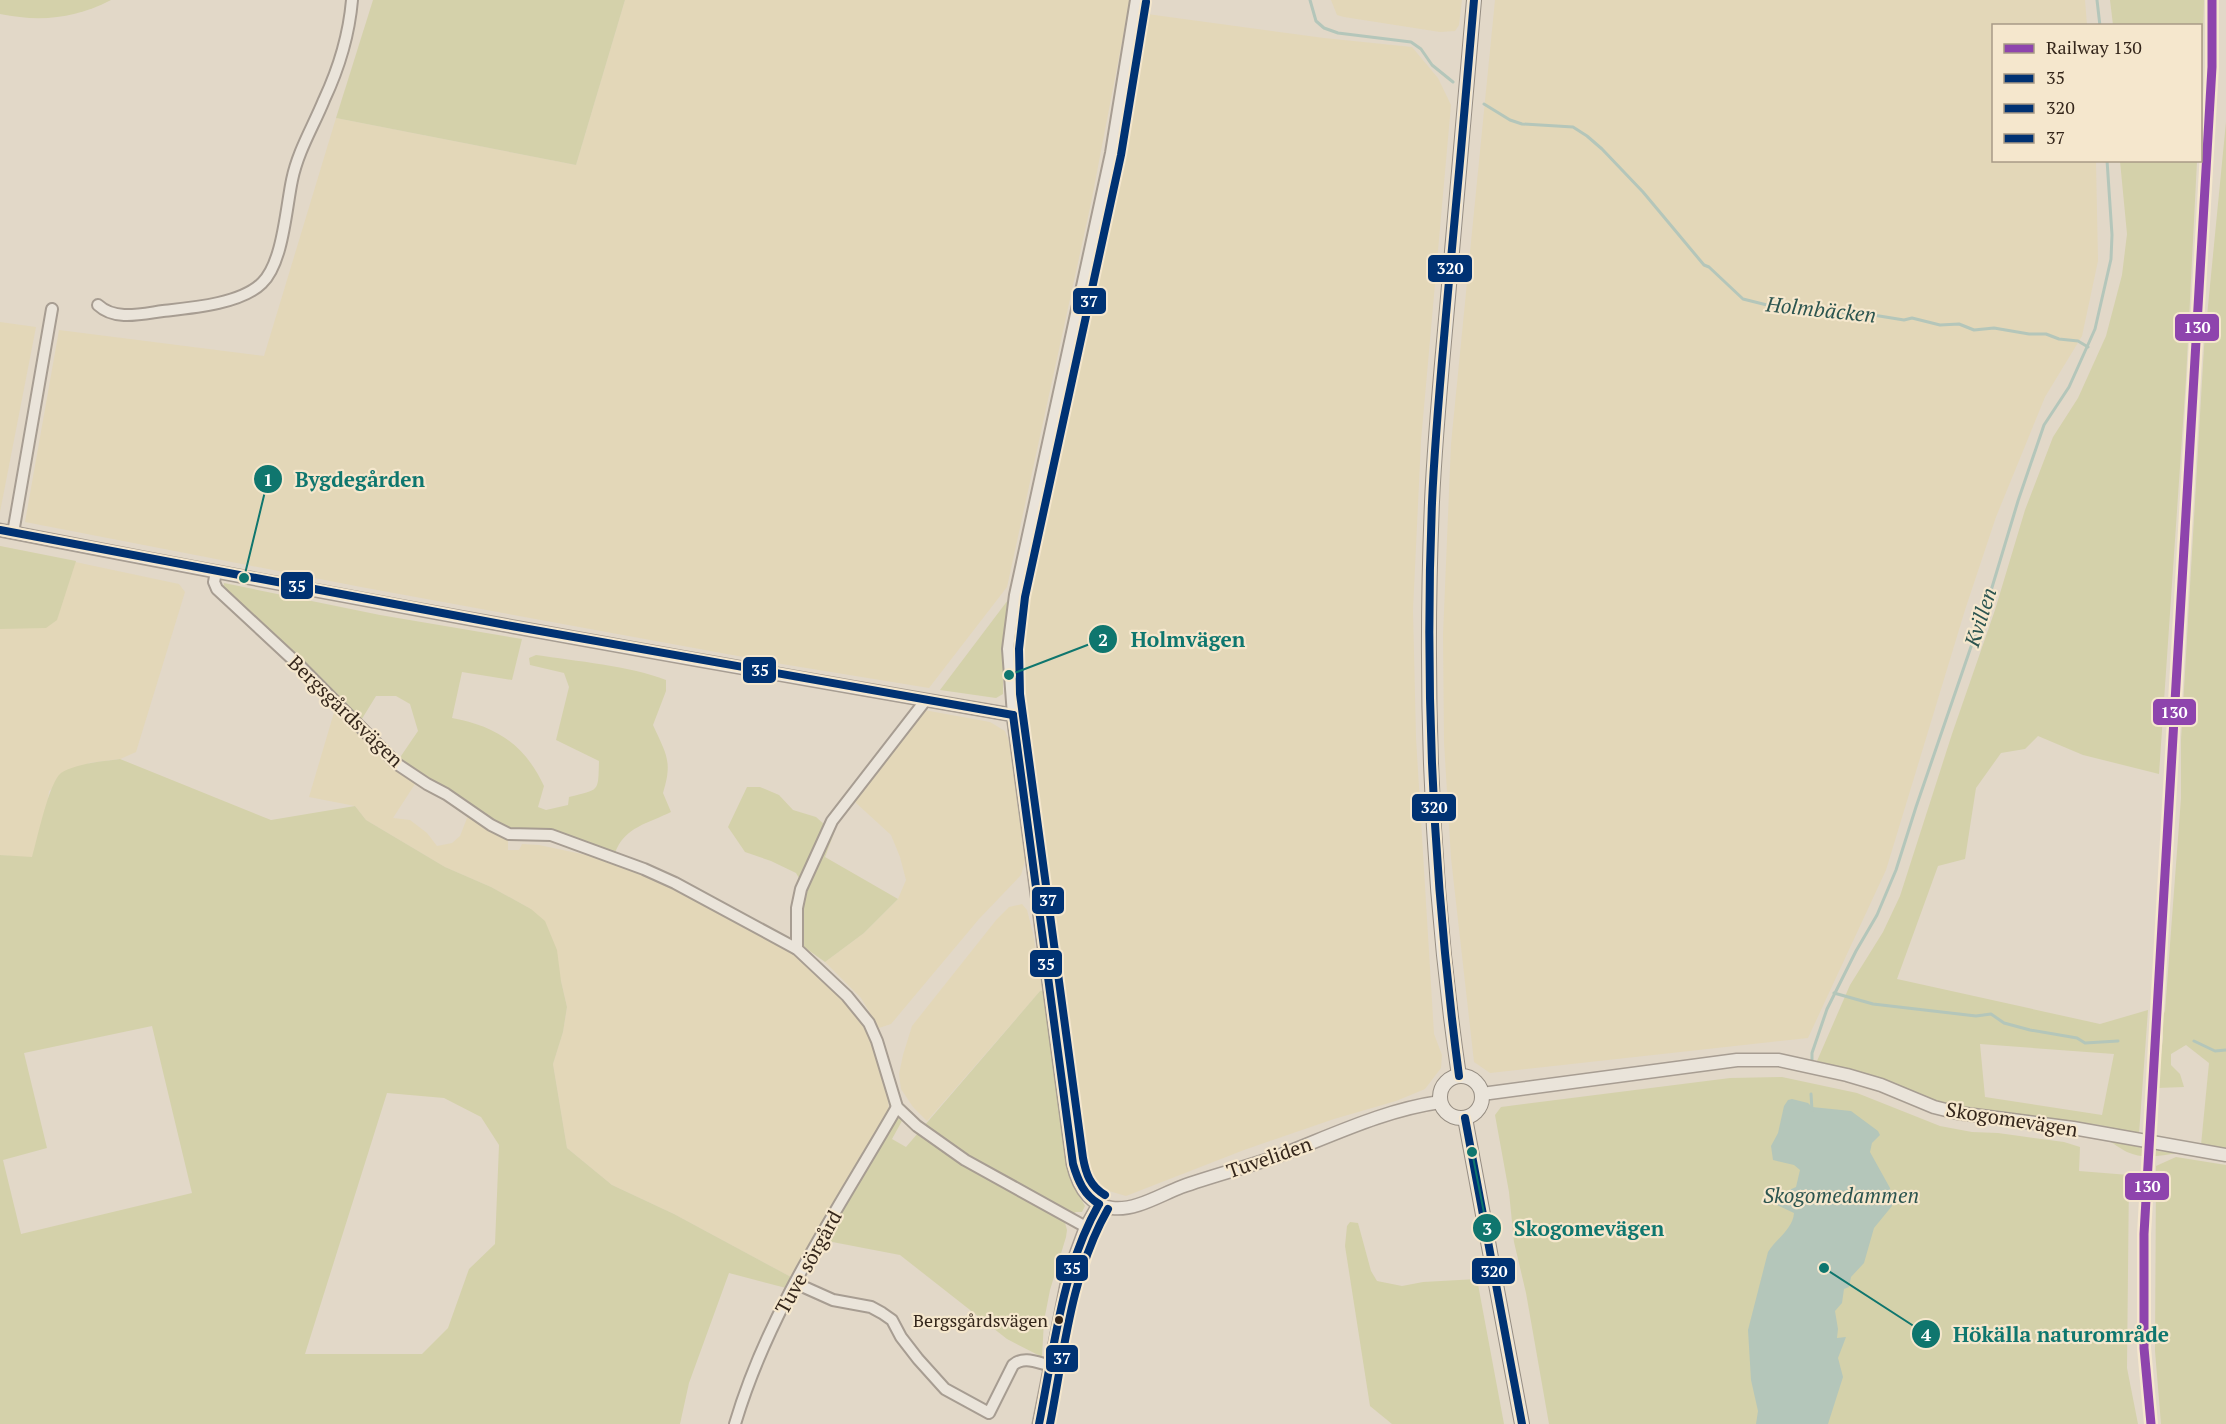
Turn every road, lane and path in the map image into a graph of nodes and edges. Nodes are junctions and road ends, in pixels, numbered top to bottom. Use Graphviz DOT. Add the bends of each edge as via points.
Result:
graph roads {
  1 [pos="352,0"];
  2 [pos="1136,0"];
  3 [pos="1474,0"];
  4 [pos="98,305"];
  5 [pos="52,309"];
  6 [pos="6,532"];
  7 [pos="216,572"];
  8 [pos="925,701"];
  9 [pos="1013,715"];
  10 [pos="797,949"];
  11 [pos="1459,1076"];
  12 [pos="1482,1094"];
  13 [pos="1440,1102"];
  14 [pos="897,1107"];
  15 [pos="1465,1118"];
  16 [pos="2226,1155"];
  17 [pos="1099,1204"];
  18 [pos="1086,1227"];
  19 [pos="795,1283"];
  20 [pos="1052,1366"];
  21 [pos="735,1424"];
  22 [pos="1039,1424"];
  23 [pos="1522,1424"];
  1 -- 4 [label="street" via="342,55 297,160 276,256 265,280 242,296 166,311 112,315"];
  2 -- 9 [label="street" via="1111,153 1015,595 1008,649"];
  3 -- 11 [label="main road" via="1436,446 1429,645 1435,861 1446,989"];
  5 -- 6 [label="street"];
  6 -- 7 [label="street"];
  7 -- 8 [label="street"];
  7 -- 10 [label="street, Bergsgårdsvägen" via="217,589 384,752 427,784 509,834 551,835 644,869"];
  8 -- 9 [label="street"];
  8 -- 10 [label="street" via="832,821 801,889"];
  9 -- 17 [label="street" via="1073,1164 1082,1188"];
  10 -- 14 [label="street, Bergsgårdsvägen" via="848,996 869,1023"];
  11 -- 12 [label="main road" via="1474,1080"];
  11 -- 13 [label="main road" via="1443,1084"];
  12 -- 15 [label="main road" via="1479,1110"];
  12 -- 16 [label="street, Skogomevägen" via="1764,1059 1861,1078 1950,1112 2073,1128"];
  13 -- 15 [label="main road" via="1449,1115"];
  13 -- 17 [label="street, Tuveliden" via="1377,1117 1128,1207"];
  14 -- 18 [label="street" via="965,1160"];
  14 -- 19 [label="street, Tuve sörgård"];
  15 -- 23 [label="main road"];
  17 -- 18 [label="street"];
  18 -- 20 [label="street" via="1069,1273"];
  19 -- 20 [label="street" via="833,1300 882,1313 892,1320 901,1337 945,1389 989,1413 1016,1362 1024,1359"];
  19 -- 21 [label="street, Tuve sörgård" via="771,1331"];
  20 -- 22 [label="street"];
}
